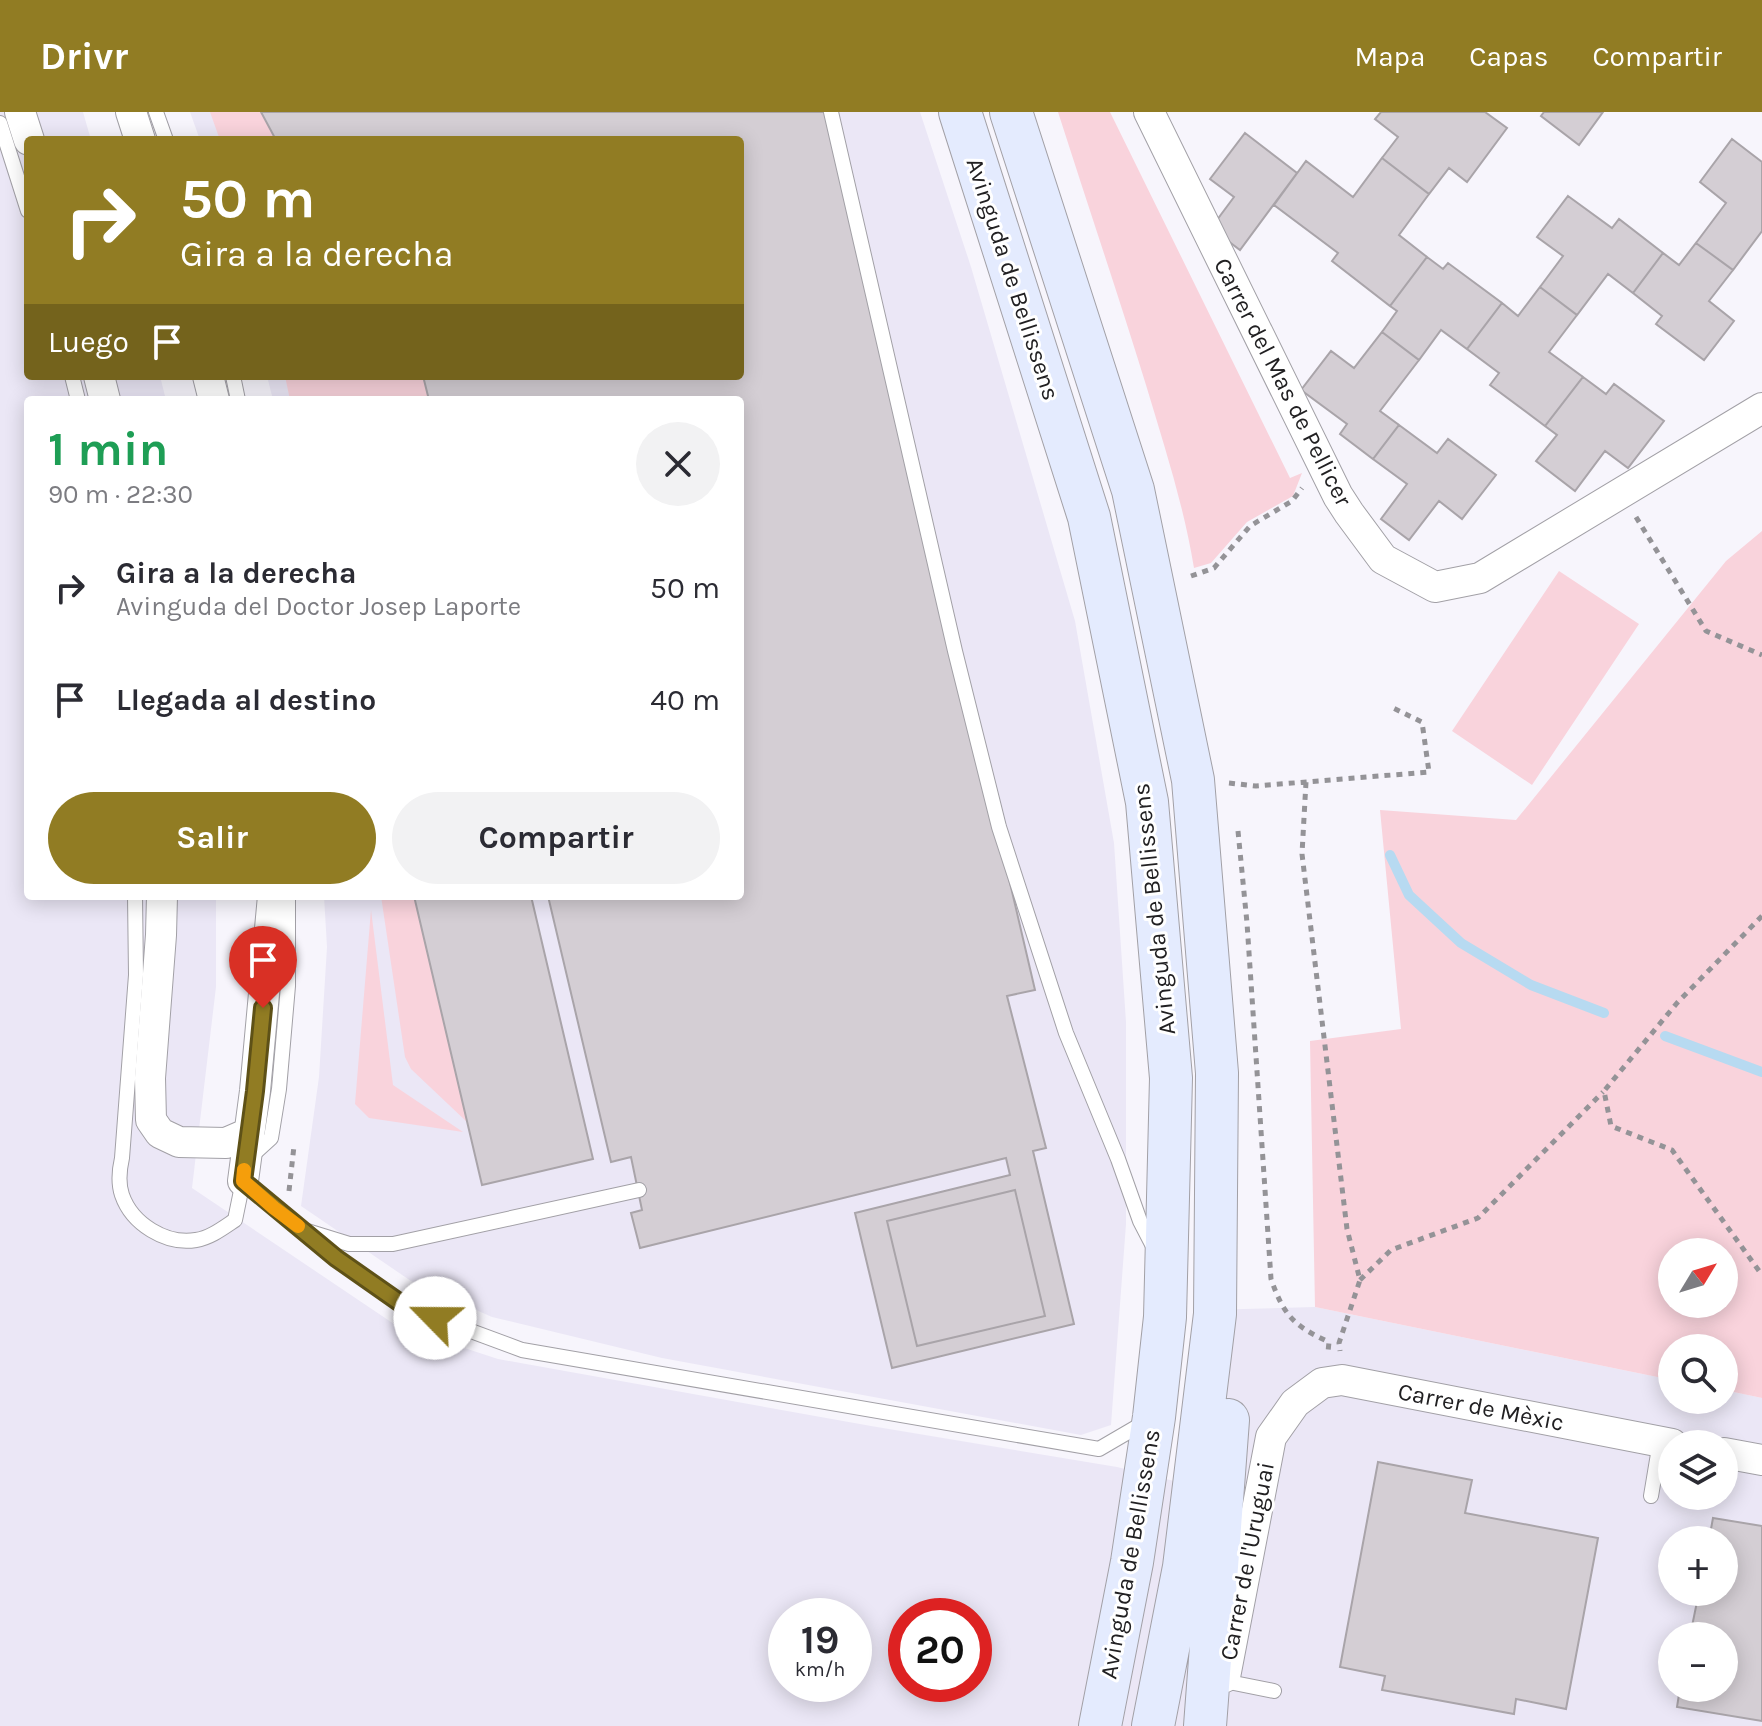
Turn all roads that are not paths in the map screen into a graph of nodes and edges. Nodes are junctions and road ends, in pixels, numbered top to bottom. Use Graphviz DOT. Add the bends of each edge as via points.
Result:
graph roads {
  1 [pos="20,112"];
  2 [pos="131,112"];
  3 [pos="156,112"];
  4 [pos="831,112"];
  5 [pos="960,112"];
  6 [pos="1011,112"];
  7 [pos="1149,112"];
  8 [pos="0,123"];
  9 [pos="28,136"];
  10 [pos="139,136"];
  11 [pos="165,136"];
  12 [pos="24,198"];
  13 [pos="1762,408"];
  14 [pos="135,900"];
  15 [pos="162,900"];
  16 [pos="273,900"];
  17 [pos="288,900"];
  18 [pos="1217,1073"];
  19 [pos="246,1158"];
  20 [pos="639,1190"];
  21 [pos="301,1229"];
  22 [pos="1167,1272"];
  23 [pos="1342,1380"];
  24 [pos="1154,1417"];
  25 [pos="1658,1441"];
  26 [pos="1738,1456"];
  27 [pos="1762,1460"];
  28 [pos="1658,1471"];
  29 [pos="1651,1496"];
  30 [pos="1224,1681"];
  31 [pos="1274,1691"];
  32 [pos="1100,1726"];
  33 [pos="1153,1726"];
  34 [pos="1205,1726"];
  35 [pos="1216,1726"];
  1 -- 9 [label="street"];
  2 -- 10 [label="street"];
  3 -- 11 [label="lane"];
  4 -- 22 [label="lane" via="999,827 1066,1033 1140,1221"];
  5 -- 22 [label="main road, Avinguda de Bellissens" via="1089,517 1147,802 1171,1078"];
  6 -- 18 [label="main road, Avinguda de Bellissens" via="1133,490 1193,780"];
  7 -- 13 [label="street, Carrer del Mas de Pellicer" via="1338,496 1383,559 1435,587 1480,578"];
  8 -- 12 [label="lane"];
  14 -- 19 [label="lane" via="136,975 119,1174 122,1195 131,1214 149,1229 181,1241 199,1240 235,1220"];
  15 -- 19 [label="street" via="151,1120 160,1133 179,1142 226,1143"];
  16 -- 19 [label="street"];
  17 -- 19 [label="lane" via="288,986 279,1089 271,1138"];
  18 -- 33 [label="main road, Avinguda de Bellissens" via="1215,1314 1184,1567"];
  18 -- 34 [label="main road" via="1232,1373"];
  19 -- 21 [label="lane" via="274,1208"];
  20 -- 21 [label="lane" via="393,1244 349,1244"];
  21 -- 24 [label="lane" via="406,1307 522,1350 1099,1449"];
  22 -- 24 [label="main road, Avinguda de Bellissens"];
  23 -- 25 [label="street, Carrer de Mèxic"];
  23 -- 30 [label="street, Carrer de l'Uruguai" via="1322,1383 1295,1403 1271,1437"];
  24 -- 32 [label="main road, Avinguda de Bellissens"];
  26 -- 27 [label="street"];
  28 -- 29 [label="lane"];
  30 -- 31 [label="lane"];
  30 -- 35 [label="street, Carrer de l'Uruguai"];
}
